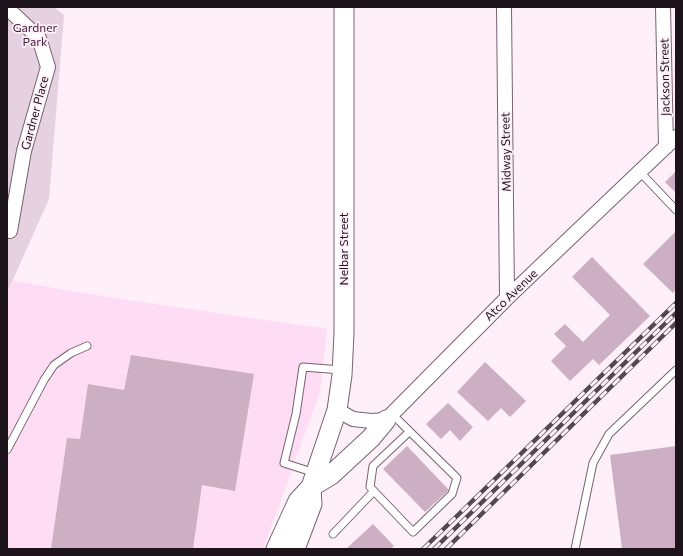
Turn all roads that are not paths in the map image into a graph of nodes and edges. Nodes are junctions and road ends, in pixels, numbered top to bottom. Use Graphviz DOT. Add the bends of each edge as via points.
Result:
graph roads {
  1 [pos="344,7"];
  2 [pos="504,7"];
  3 [pos="663,7"];
  4 [pos="7,8"];
  5 [pos="671,142"];
  6 [pos="640,172"];
  7 [pos="676,210"];
  8 [pos="10,231"];
  9 [pos="507,298"];
  10 [pos="88,346"];
  11 [pos="343,370"];
  12 [pos="676,370"];
  13 [pos="337,410"];
  14 [pos="389,417"];
  15 [pos="409,432"];
  16 [pos="7,450"];
  17 [pos="313,480"];
  18 [pos="374,491"];
  19 [pos="333,534"];
  20 [pos="276,549"];
  21 [pos="295,549"];
  22 [pos="575,549"];
  1 -- 11 [label="main road, Nelbar Street"];
  2 -- 9 [label="street, Midway Street"];
  3 -- 5 [label="street, Jackson Street"];
  4 -- 8 [label="street, Gardner Place" via="39,38 48,68 24,150"];
  5 -- 6 [label="street, Atco Avenue"];
  6 -- 7 [label="lane"];
  6 -- 9 [label="street, Atco Avenue"];
  9 -- 14 [label="street, Atco Avenue"];
  10 -- 16 [label="lane" via="54,365"];
  11 -- 13 [label="main road, Nelbar Street"];
  11 -- 17 [label="lane" via="303,367 296,414 284,463"];
  12 -- 22 [label="lane" via="610,434 593,463"];
  13 -- 14 [label="street" via="353,419 371,421"];
  13 -- 17 [label="main road, Nelbar Street"];
  14 -- 15 [label="lane"];
  14 -- 17 [label="main road" via="332,475"];
  15 -- 18 [label="lane" via="373,466 370,487"];
  15 -- 18 [label="lane" via="457,478 452,494 413,532"];
  17 -- 20 [label="main road" via="298,502"];
  17 -- 21 [label="main road" via="312,504"];
  18 -- 19 [label="lane"];
}
